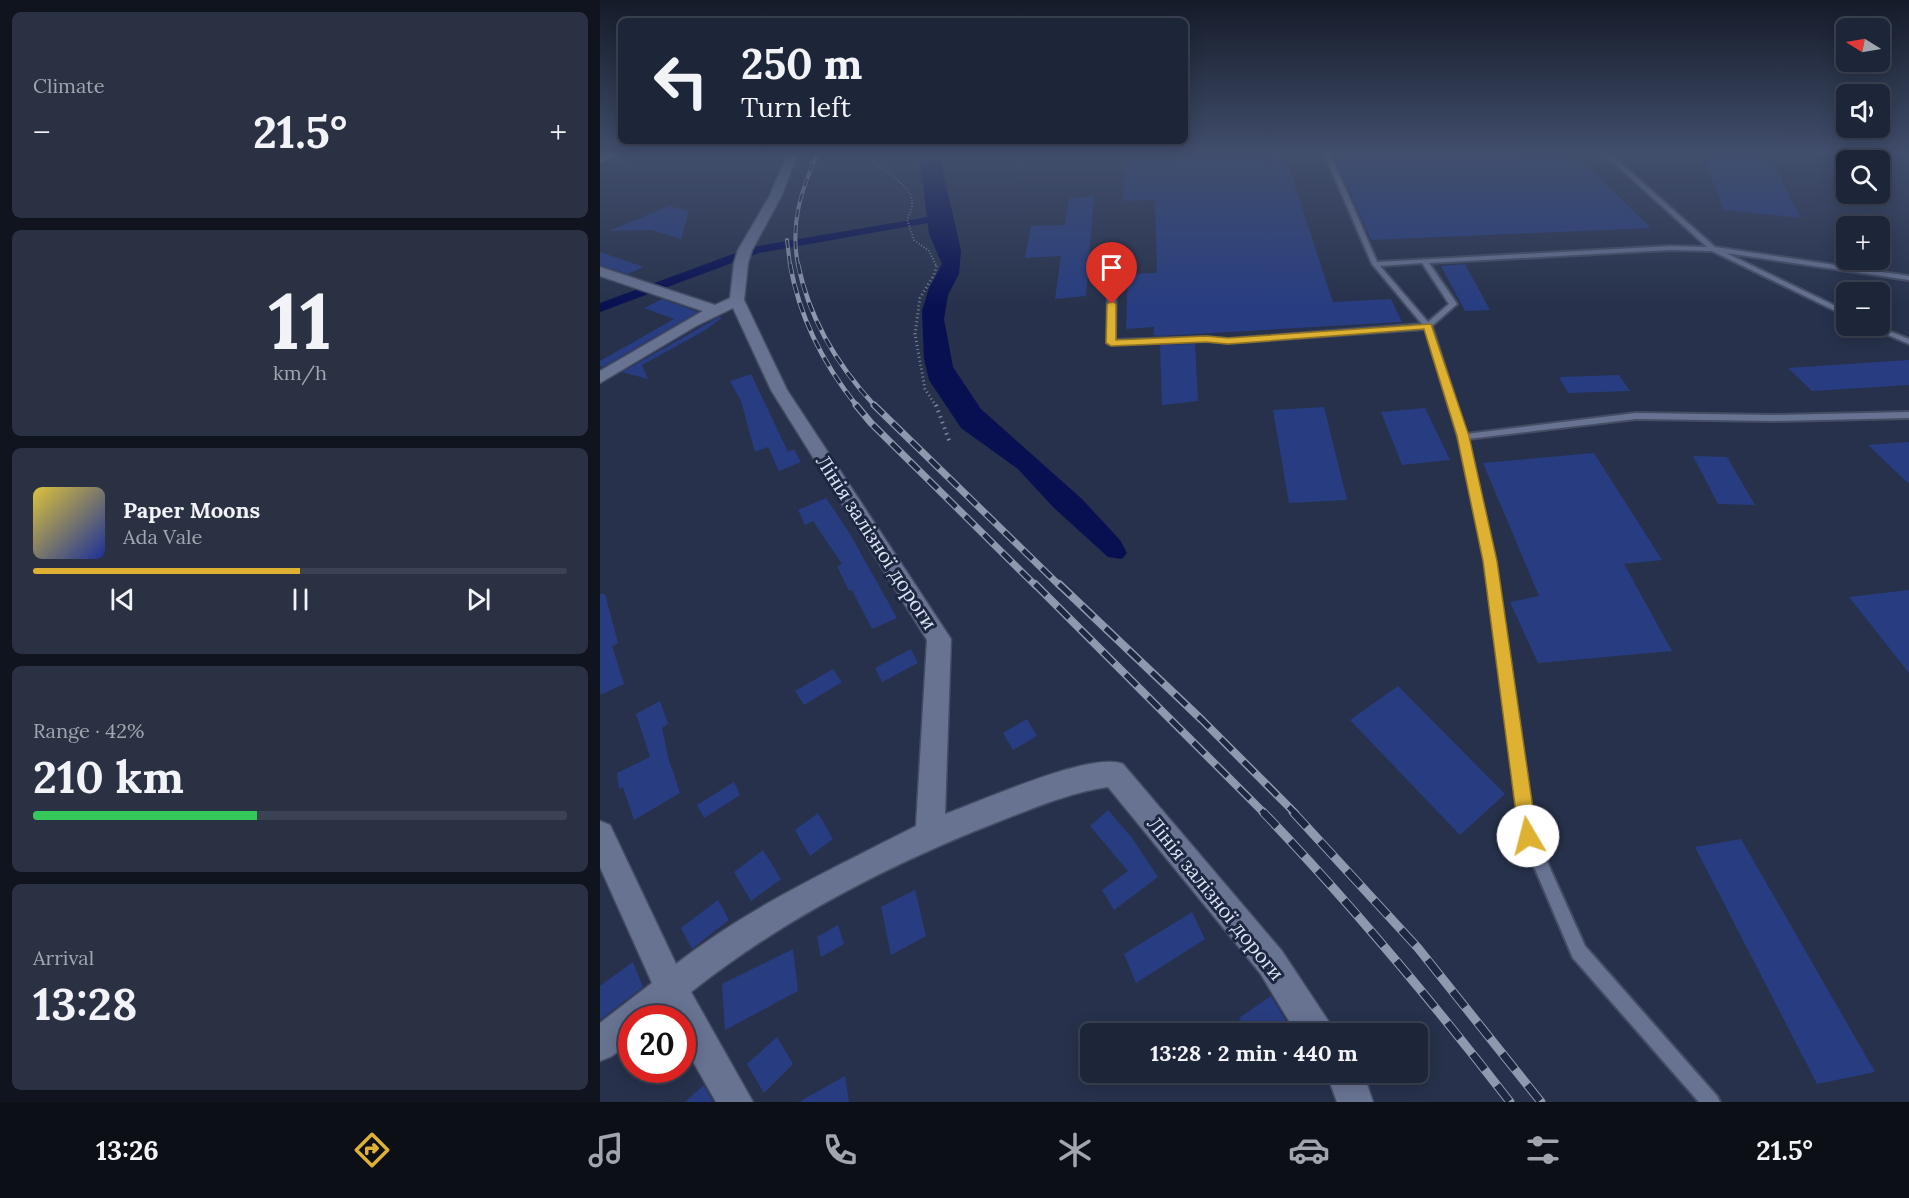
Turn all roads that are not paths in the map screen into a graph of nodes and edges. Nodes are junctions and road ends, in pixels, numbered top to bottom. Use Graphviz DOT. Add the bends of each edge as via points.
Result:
graph roads {
  1 [pos="771,204"];
  2 [pos="1349,204"];
  3 [pos="1663,204"];
  4 [pos="1713,249"];
  5 [pos="1424,261"];
  6 [pos="1375,264"];
  7 [pos="600,271"];
  8 [pos="1909,278"];
  9 [pos="1112,285"];
  10 [pos="726,305"];
  11 [pos="1836,309"];
  12 [pos="1428,326"];
  13 [pos="1890,334"];
  14 [pos="1909,342"];
  15 [pos="600,378"];
  16 [pos="1909,416"];
  17 [pos="1463,436"];
  18 [pos="930,834"];
  19 [pos="600,835"];
  20 [pos="671,989"];
  21 [pos="650,1005"];
  22 [pos="1310,1023"];
  23 [pos="618,1030"];
  24 [pos="600,1044"];
  25 [pos="1350,1083"];
  26 [pos="735,1102"];
  27 [pos="1355,1102"];
  28 [pos="1711,1102"];
  1 -- 10 [label="street" via="743,256"];
  2 -- 6 [label="lane"];
  3 -- 4 [label="lane"];
  4 -- 5 [label="lane"];
  4 -- 8 [label="lane"];
  4 -- 11 [label="lane"];
  5 -- 6 [label="lane"];
  5 -- 12 [label="lane" via="1453,304"];
  6 -- 12 [label="lane"];
  7 -- 10 [label="street" via="652,290"];
  9 -- 12 [label="lane" via="1111,343 1228,341"];
  10 -- 15 [label="street"];
  10 -- 18 [label="street, Лінія залізної дороги" via="939,639"];
  12 -- 17 [label="lane"];
  13 -- 14 [label="lane"];
  16 -- 17 [label="lane" via="1636,416"];
  17 -- 28 [label="lane" via="1490,561 1528,836 1579,952"];
  18 -- 20 [label="street" via="796,903 723,947"];
  18 -- 22 [label="street, Лінія залізної дороги" via="1079,778 1114,773 1271,962"];
  19 -- 20 [label="street"];
  20 -- 21 [label="street"];
  20 -- 26 [label="street"];
  23 -- 24 [label="street"];
  25 -- 27 [label="street"];
}
